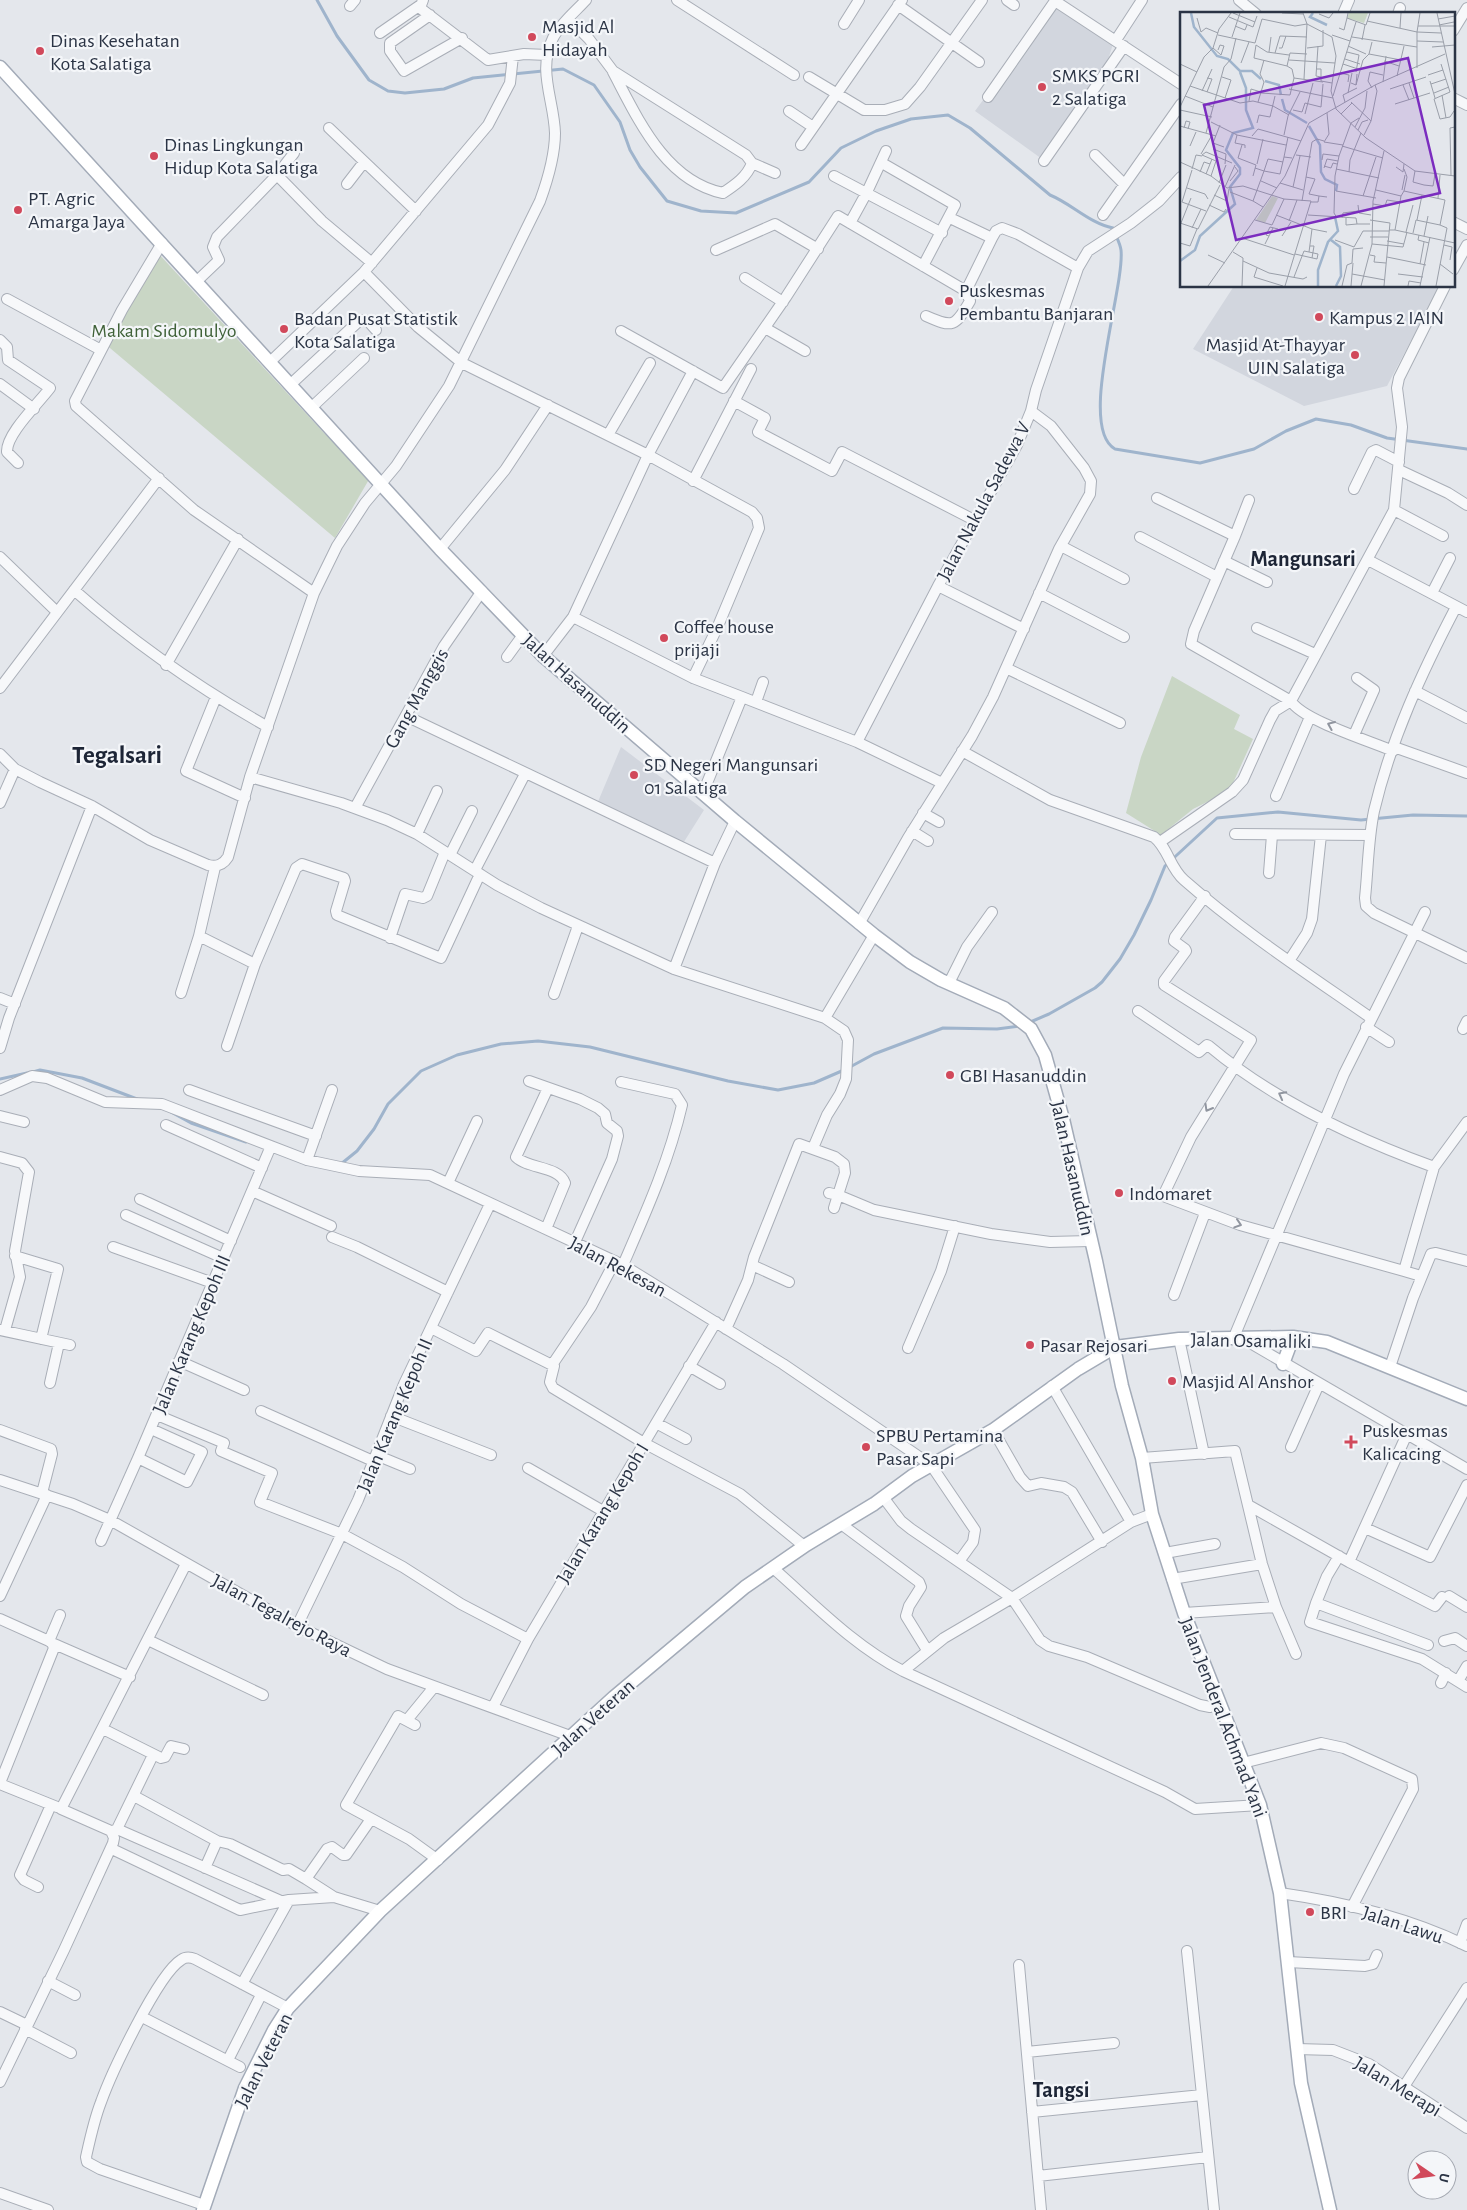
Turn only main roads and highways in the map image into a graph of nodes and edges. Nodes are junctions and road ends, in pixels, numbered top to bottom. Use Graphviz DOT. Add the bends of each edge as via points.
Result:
graph roads {
  1 [pos="2,72"];
  2 [pos="1293,1337"];
  3 [pos="1115,1346"];
  4 [pos="1283,1364"];
  5 [pos="1467,1398"];
  6 [pos="203,2208"];
  7 [pos="1330,2210"];
  1 -- 3 [label="main road, Jalan Hasanuddin" via="440,549 543,656 859,924 910,962 1004,1008 1031,1029 1045,1055 1065,1129"];
  2 -- 3 [label="main road, Jalan Osamaliki" via="1179,1339"];
  2 -- 4 [label="main road"];
  2 -- 5 [label="main road, Jalan Osamaliki" via="1327,1342"];
  3 -- 6 [label="main road, Jalan Veteran" via="1052,1386 993,1430 931,1465 745,1587 570,1736 380,1911 288,2008 274,2030 245,2088"];
  3 -- 7 [label="main road, Jalan Jenderal Achmad Yani" via="1152,1514 1172,1579 1260,1805 1280,1893 1297,2049"];
}
